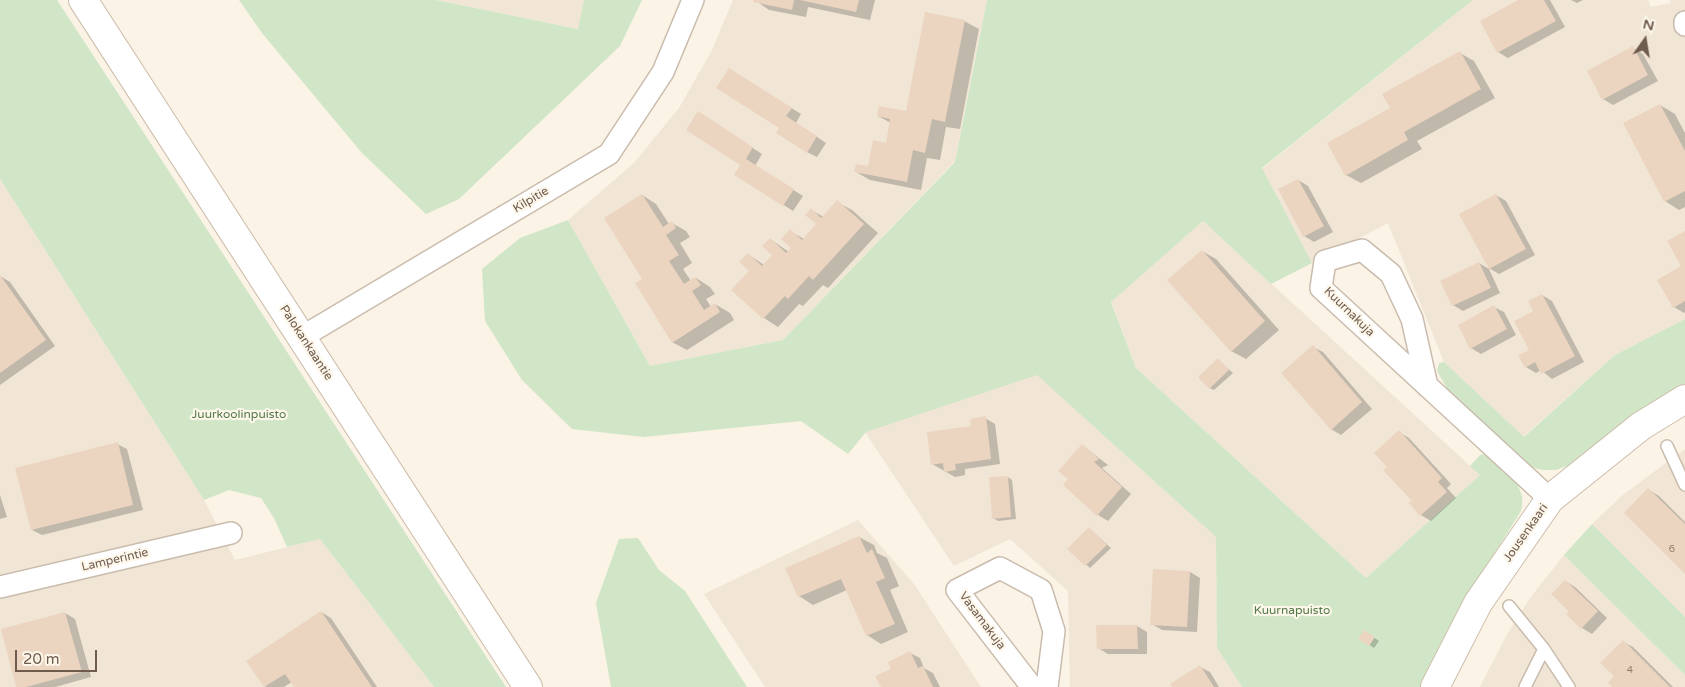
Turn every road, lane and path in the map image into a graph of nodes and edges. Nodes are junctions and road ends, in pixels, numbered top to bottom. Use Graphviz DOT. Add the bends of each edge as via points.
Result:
graph roads {
  1 [pos="83,0"];
  2 [pos="693,0"];
  3 [pos="302,337"];
  4 [pos="1427,386"];
  5 [pos="1685,399"];
  6 [pos="1667,446"];
  7 [pos="1685,485"];
  8 [pos="1550,499"];
  9 [pos="231,533"];
  10 [pos="0,587"];
  11 [pos="1509,606"];
  12 [pos="1544,649"];
  13 [pos="528,687"];
  14 [pos="1032,687"];
  15 [pos="1047,687"];
  16 [pos="1435,687"];
  17 [pos="1525,687"];
  18 [pos="1569,687"];
  1 -- 3 [label="main road, Palokankaantie"];
  2 -- 3 [label="street, Kilpitie" via="663,72 609,154"];
  3 -- 13 [label="main road, Palokankaantie"];
  4 -- 4 [label="street, Kuurnakuja" via="1412,318 1391,274 1362,250 1325,261 1321,288"];
  4 -- 8 [label="street, Kuurnakuja"];
  5 -- 8 [label="main road, Jousenkaari" via="1641,426"];
  6 -- 7 [label="lane"];
  8 -- 16 [label="main road, Jousenkaari" via="1478,603"];
  9 -- 10 [label="street, Lamperintie"];
  11 -- 12 [label="lane"];
  12 -- 17 [label="lane"];
  12 -- 18 [label="lane"];
  14 -- 15 [label="street, Vasamakuja" via="957,590 1000,568 1041,590 1054,631"];
}
